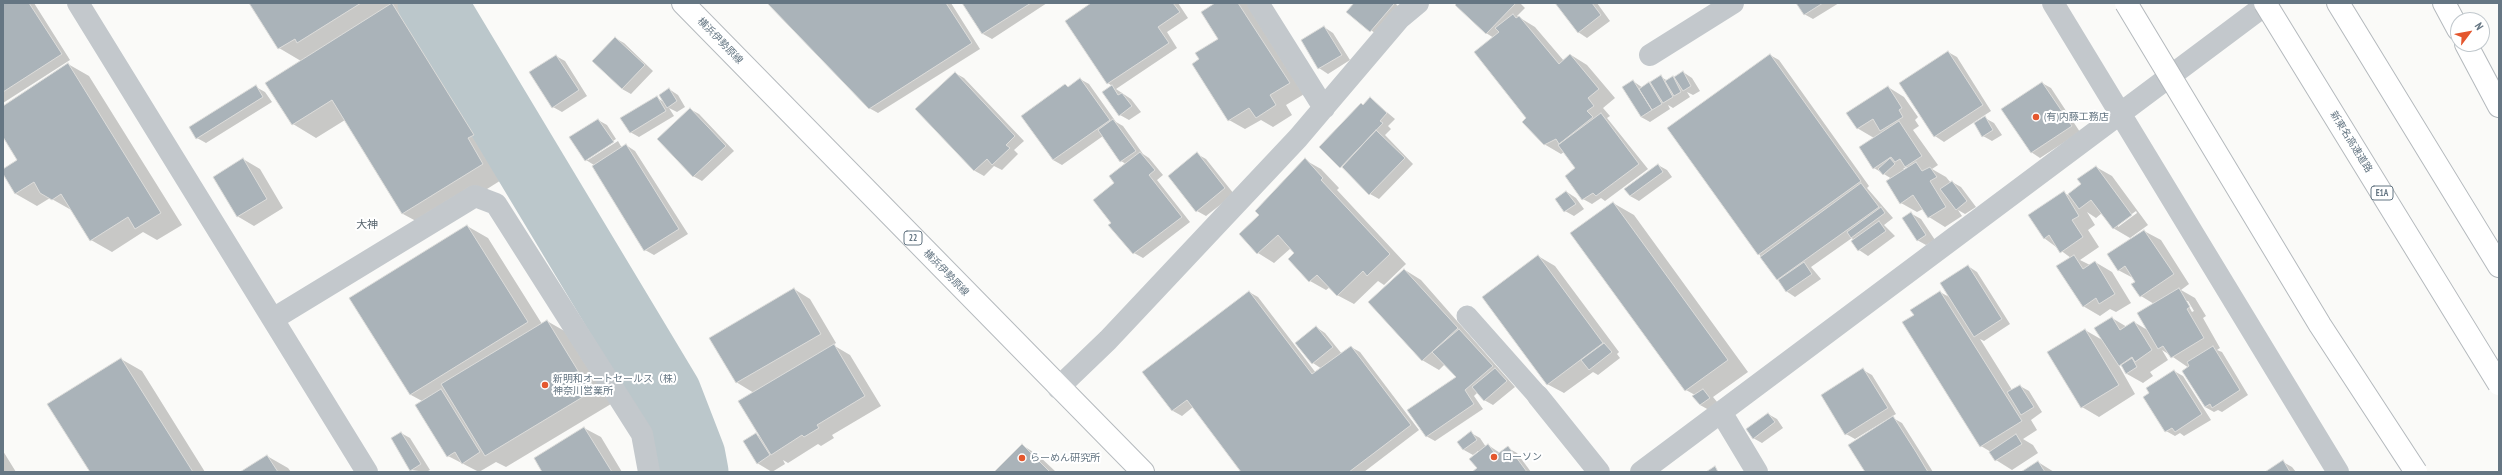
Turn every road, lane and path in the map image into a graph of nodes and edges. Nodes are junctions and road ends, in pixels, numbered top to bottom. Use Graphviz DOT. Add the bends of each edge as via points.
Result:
graph roads {
  1 [pos="78,3"];
  2 [pos="683,3"];
  3 [pos="1258,3"];
  4 [pos="1418,3"];
  5 [pos="1733,3"];
  6 [pos="2053,3"];
  7 [pos="2126,3"];
  8 [pos="2267,3"];
  9 [pos="2338,3"];
  10 [pos="2444,3"];
  11 [pos="2450,14"];
  12 [pos="2470,52"];
  13 [pos="1650,55"];
  14 [pos="2499,106"];
  15 [pos="1324,108"];
  16 [pos="2121,113"];
  17 [pos="2499,266"];
  18 [pos="1467,316"];
  19 [pos="273,319"];
  20 [pos="2499,384"];
  21 [pos="1058,388"];
  22 [pos="1538,396"];
  23 [pos="1721,412"];
  24 [pos="1139,470"];
  25 [pos="367,472"];
  26 [pos="649,472"];
  27 [pos="1599,472"];
  28 [pos="1641,472"];
  29 [pos="1757,472"];
  30 [pos="2338,472"];
  31 [pos="2416,472"];
  1 -- 19 [label="street"];
  2 -- 21 [label="main road, 横浜伊勢原線 / 22"];
  3 -- 15 [label="street"];
  4 -- 15 [label="street" via="1400,18"];
  5 -- 13 [label="street"];
  6 -- 16 [label="street"];
  7 -- 31 [label="main road, bridge" via="2316,319"];
  8 -- 16 [label="street"];
  8 -- 20 [label="main road, 新東名高速道路 / E1A, bridge"];
  9 -- 17 [label="main road"];
  10 -- 11 [label="main road"];
  12 -- 14 [label="main road"];
  15 -- 21 [label="street" via="1108,340"];
  16 -- 23 [label="street"];
  16 -- 30 [label="street"];
  18 -- 22 [label="lane"];
  19 -- 25 [label="street"];
  19 -- 26 [label="street" via="475,196 496,204 642,434"];
  21 -- 24 [label="main road, 横浜伊勢原線 / 22"];
  22 -- 27 [label="street"];
  23 -- 28 [label="street"];
  23 -- 29 [label="street"];
}
